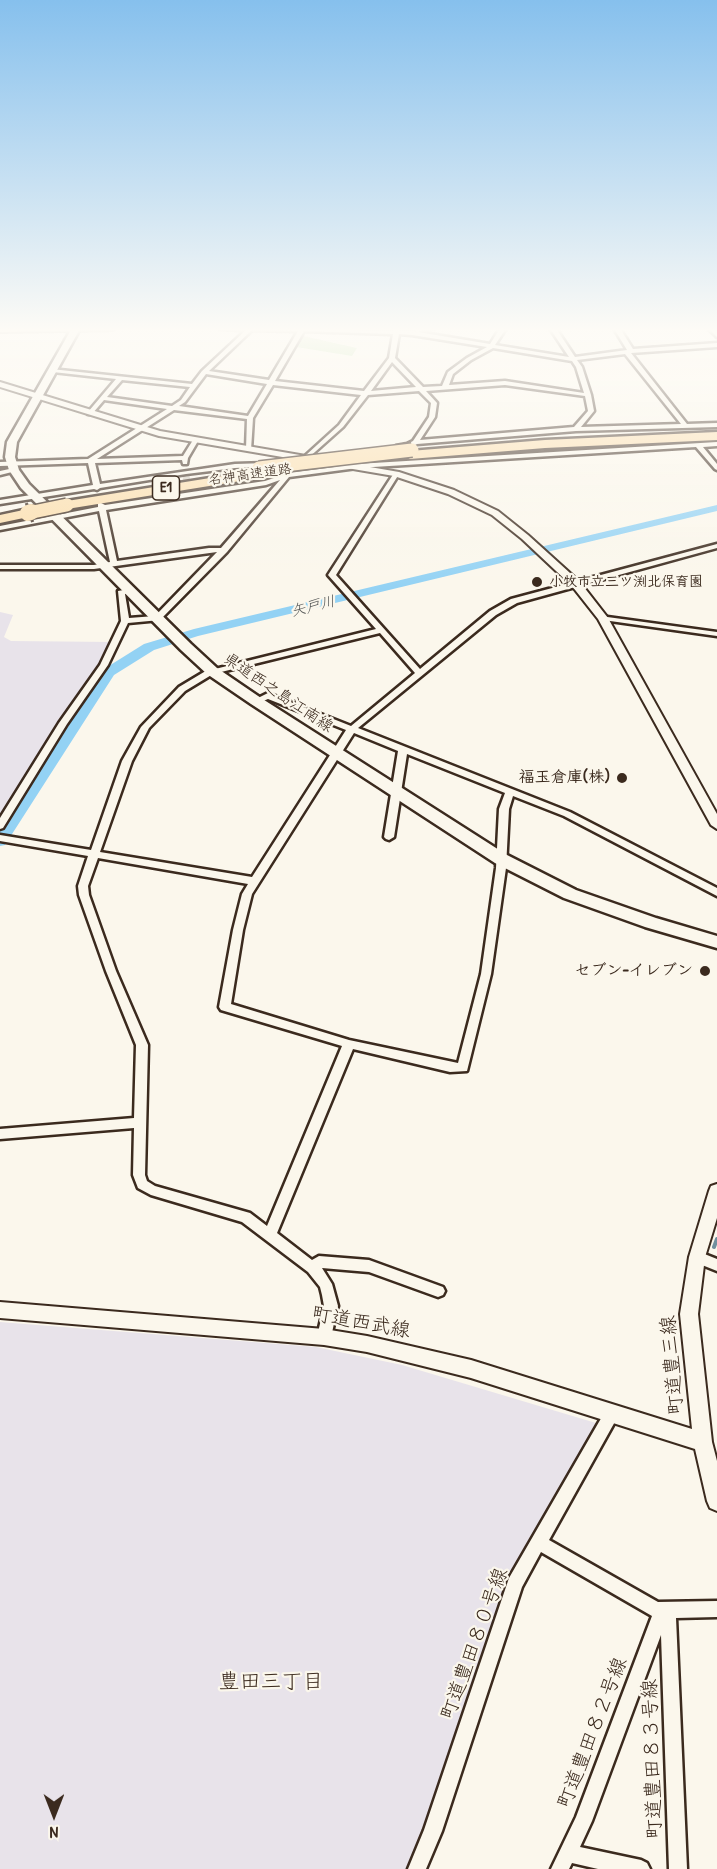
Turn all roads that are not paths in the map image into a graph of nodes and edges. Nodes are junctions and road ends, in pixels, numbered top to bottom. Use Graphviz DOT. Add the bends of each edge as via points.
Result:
graph roads {
  1 [pos="27,414"];
  2 [pos="94,414"];
  3 [pos="165,414"];
  4 [pos="225,414"];
  5 [pos="252,414"];
  6 [pos="350,414"];
  7 [pos="433,414"];
  8 [pos="588,414"];
  9 [pos="677,414"];
  10 [pos="250,418"];
  11 [pos="685,425"];
  12 [pos="717,425"];
  13 [pos="142,429"];
  14 [pos="576,429"];
  15 [pos="717,432"];
  16 [pos="717,436"];
  17 [pos="195,441"];
  18 [pos="717,444"];
  19 [pos="698,445"];
  20 [pos="249,449"];
  21 [pos="409,451"];
  22 [pos="185,458"];
  23 [pos="304,458"];
  24 [pos="91,460"];
  25 [pos="8,466"];
  26 [pos="357,466"];
  27 [pos="717,468"];
  28 [pos="0,473"];
  29 [pos="186,473"];
  30 [pos="396,474"];
  31 [pos="289,475"];
  32 [pos="96,486"];
  33 [pos="0,502"];
  34 [pos="30,505"];
  35 [pos="101,506"];
  36 [pos="0,513"];
  37 [pos="55,516"];
  38 [pos="0,519"];
  39 [pos="0,528"];
  40 [pos="717,546"];
  41 [pos="224,550"];
  42 [pos="109,564"];
  43 [pos="0,567"];
  44 [pos="576,584"];
  45 [pos="129,591"];
  46 [pos="157,618"];
  47 [pos="603,618"];
  48 [pos="125,621"];
  49 [pos="382,630"];
  50 [pos="717,634"];
  51 [pos="213,671"];
  52 [pos="419,672"];
  53 [pos="256,702"];
  54 [pos="351,730"];
  55 [pos="403,749"];
  56 [pos="335,752"];
  57 [pos="395,790"];
  58 [pos="510,792"];
  59 [pos="717,825"];
  60 [pos="0,826"];
  61 [pos="388,837"];
  62 [pos="0,838"];
  63 [pos="94,853"];
  64 [pos="501,859"];
  65 [pos="254,881"];
  66 [pos="717,892"];
  67 [pos="717,942"];
  68 [pos="349,1044"];
  69 [pos="140,1123"];
  70 [pos="0,1134"];
  71 [pos="717,1191"];
  72 [pos="270,1235"];
  73 [pos="697,1257"];
  74 [pos="717,1265"];
  75 [pos="313,1268"];
  76 [pos="438,1291"];
  77 [pos="0,1310"];
  78 [pos="324,1337"];
  79 [pos="612,1413"];
  80 [pos="710,1442"];
  81 [pos="717,1501"];
  82 [pos="538,1542"];
  83 [pos="717,1609"];
  84 [pos="665,1611"];
  85 [pos="569,1851"];
  86 [pos="417,1869"];
  87 [pos="560,1869"];
  88 [pos="641,1869"];
  89 [pos="678,1869"];
  1 -- 25 [label="main road" via="12,442"];
  2 -- 13 [label="street"];
  3 -- 13 [label="street"];
  4 -- 10 [label="street"];
  5 -- 10 [label="street"];
  6 -- 23 [label="street"];
  7 -- 21 [label="street"];
  8 -- 14 [label="street"];
  9 -- 11 [label="street"];
  10 -- 20 [label="street"];
  11 -- 12 [label="street"];
  11 -- 14 [label="street"];
  13 -- 17 [label="street"];
  13 -- 24 [label="street"];
  14 -- 21 [label="street"];
  15 -- 21 [label="highway, 名神高速道路 / E1" via="542,439"];
  16 -- 21 [label="highway, 名神高速道路 / E1"];
  17 -- 20 [label="street"];
  17 -- 22 [label="street"];
  18 -- 19 [label="street"];
  19 -- 21 [label="street" via="572,448 414,464"];
  19 -- 27 [label="street"];
  20 -- 23 [label="street"];
  21 -- 23 [label="street"];
  21 -- 26 [label="street"];
  21 -- 34 [label="highway, 名神高速道路 / E1, bridge"];
  22 -- 24 [label="street"];
  22 -- 29 [label="street"];
  23 -- 26 [label="street"];
  23 -- 29 [label="street"];
  23 -- 31 [label="street"];
  24 -- 25 [label="street"];
  24 -- 32 [label="street"];
  25 -- 28 [label="street"];
  25 -- 34 [label="main road, 県道西之島江南線"];
  26 -- 30 [label="street"];
  26 -- 31 [label="street"];
  29 -- 32 [label="street"];
  30 -- 44 [label="street" via="478,504 507,522"];
  30 -- 49 [label="street" via="332,575"];
  31 -- 35 [label="street" via="266,483"];
  31 -- 41 [label="street"];
  32 -- 34 [label="street"];
  33 -- 34 [label="street"];
  34 -- 36 [label="highway, 名神高速道路 / E1"];
  34 -- 37 [label="main road, 県道西之島江南線"];
  34 -- 38 [label="highway, 名神高速道路 / E1"];
  35 -- 37 [label="street"];
  35 -- 42 [label="street"];
  37 -- 39 [label="street"];
  37 -- 42 [label="main road, 県道西之島江南線"];
  40 -- 44 [label="street"];
  41 -- 42 [label="street"];
  41 -- 46 [label="street"];
  42 -- 43 [label="street"];
  42 -- 45 [label="main road, 県道西之島江南線"];
  44 -- 47 [label="street"];
  44 -- 52 [label="street" via="514,601"];
  45 -- 46 [label="main road, 県道西之島江南線"];
  45 -- 48 [label="street" via="121,593"];
  46 -- 48 [label="street"];
  46 -- 51 [label="main road, 県道西之島江南線"];
  47 -- 50 [label="street"];
  47 -- 59 [label="street"];
  48 -- 60 [label="street" via="104,665"];
  49 -- 51 [label="street"];
  49 -- 52 [label="street"];
  51 -- 53 [label="main road, 県道西之島江南線"];
  51 -- 63 [label="street" via="182,688 145,727 127,761"];
  52 -- 54 [label="street"];
  53 -- 54 [label="street" via="268,696"];
  53 -- 56 [label="main road, 県道西之島江南線"];
  54 -- 55 [label="street"];
  54 -- 56 [label="street"];
  55 -- 57 [label="street"];
  55 -- 58 [label="street"];
  56 -- 57 [label="main road, 県道西之島江南線"];
  56 -- 65 [label="street"];
  57 -- 61 [label="street"];
  57 -- 64 [label="main road, 県道西之島江南線"];
  58 -- 64 [label="street" via="504,809"];
  58 -- 66 [label="street" via="567,814"];
  62 -- 63 [label="street"];
  63 -- 65 [label="street"];
  63 -- 69 [label="street" via="83,886 84,895 142,1045"];
  64 -- 67 [label="main road, 県道西之島江南線" via="570,894"];
  64 -- 68 [label="street" via="486,974 463,1068"];
  65 -- 68 [label="street" via="238,930 224,1005"];
  68 -- 72 [label="street"];
  69 -- 70 [label="street"];
  69 -- 72 [label="street" via="142,1184 170,1196 246,1216"];
  71 -- 73 [label="street, 町道豊三線"];
  72 -- 75 [label="street"];
  73 -- 74 [label="street"];
  73 -- 80 [label="street, 町道豊三線" via="689,1336"];
  75 -- 76 [label="street" via="319,1262 369,1266"];
  75 -- 78 [label="street" via="325,1284 331,1306"];
  77 -- 78 [label="street, 町道西武線"];
  78 -- 79 [label="street, 町道西武線" via="471,1369"];
  79 -- 80 [label="street, 町道西武線"];
  79 -- 82 [label="street, 町道豊田８０号線"];
  80 -- 81 [label="street, 町道豊三線"];
  82 -- 84 [label="street"];
  82 -- 86 [label="street, 町道豊田８０号線" via="510,1595"];
  83 -- 84 [label="street"];
  84 -- 85 [label="street, 町道豊田８２号線"];
  84 -- 89 [label="street, 町道豊田８３号線"];
  85 -- 87 [label="street, 町道豊田８２号線"];
  85 -- 88 [label="street"];
}
